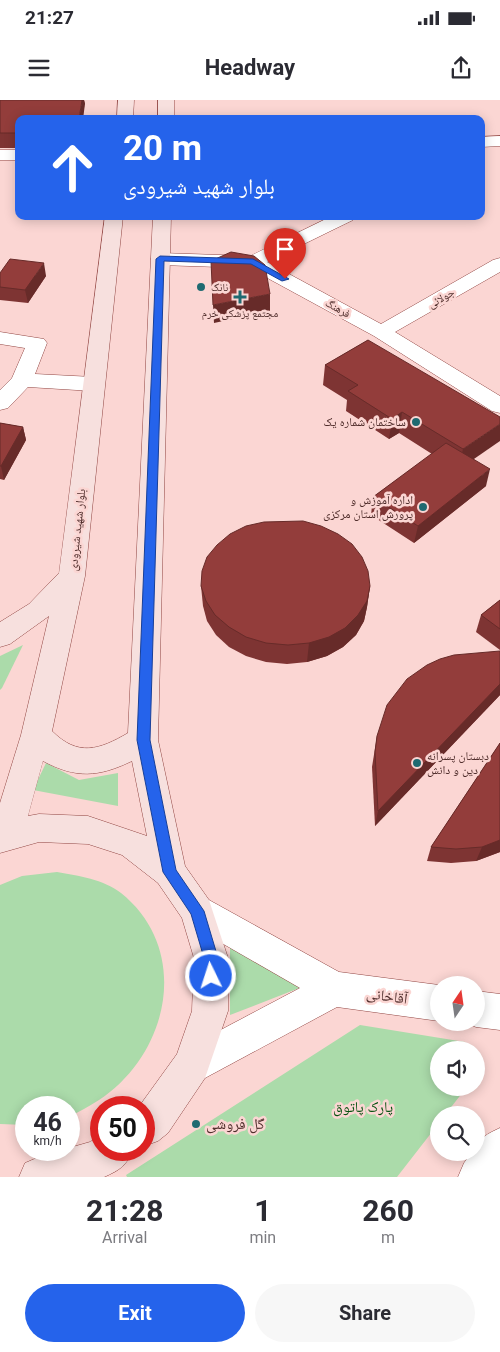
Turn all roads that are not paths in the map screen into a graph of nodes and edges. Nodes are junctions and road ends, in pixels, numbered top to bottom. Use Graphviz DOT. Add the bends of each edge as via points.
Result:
graph roads {
  1 [pos="126,100"];
  2 [pos="166,100"];
  3 [pos="125,115"];
  4 [pos="166,115"];
  5 [pos="500,141"];
  6 [pos="485,142"];
  7 [pos="0,155"];
  8 [pos="15,155"];
  9 [pos="114,220"];
  10 [pos="162,220"];
  11 [pos="338,220"];
  12 [pos="160,259"];
  13 [pos="253,262"];
  14 [pos="500,264"];
  15 [pos="382,332"];
  16 [pos="0,338"];
  17 [pos="22,380"];
  18 [pos="93,384"];
  19 [pos="0,403"];
  20 [pos="500,406"];
  21 [pos="72,576"];
  22 [pos="0,636"];
  23 [pos="36,735"];
  24 [pos="143,740"];
  25 [pos="3,837"];
  26 [pos="170,872"];
  27 [pos="197,911"];
  28 [pos="335,989"];
  29 [pos="430,1002"];
  30 [pos="485,1010"];
  31 [pos="500,1012"];
  32 [pos="192,1065"];
  33 [pos="155,1118"];
  34 [pos="93,1161"];
  35 [pos="39,1177"];
  1 -- 3 [label="main road"];
  2 -- 4 [label="main road"];
  5 -- 6 [label="street"];
  7 -- 8 [label="street"];
  9 -- 18 [label="main road, بلوار شهید شیرودی"];
  10 -- 12 [label="main road"];
  11 -- 13 [label="street"];
  12 -- 13 [label="street, فرهنگ"];
  12 -- 24 [label="main road"];
  13 -- 15 [label="street, فرهنگ"];
  14 -- 15 [label="street, جولائی"];
  15 -- 20 [label="street, فرهنگ"];
  16 -- 17 [label="street" via="36,343"];
  17 -- 18 [label="street"];
  17 -- 19 [label="street"];
  18 -- 21 [label="main road, بلوار شهید شیرودی"];
  21 -- 22 [label="main road" via="38,611"];
  21 -- 23 [label="main road, بلوار شهید شیرودی"];
  23 -- 24 [label="main road" via="54,752 84,762 116,756"];
  23 -- 25 [label="main road, بلوار شهید شیرودی"];
  24 -- 26 [label="main road"];
  25 -- 26 [label="main road" via="40,828 88,830 132,844"];
  26 -- 27 [label="main road"];
  27 -- 28 [label="street"];
  27 -- 32 [label="main road" via="211,958 210,1011"];
  28 -- 29 [label="street, آقاخانی"];
  28 -- 32 [label="street"];
  30 -- 31 [label="street"];
  32 -- 33 [label="main road"];
  34 -- 35 [label="main road"];
}
